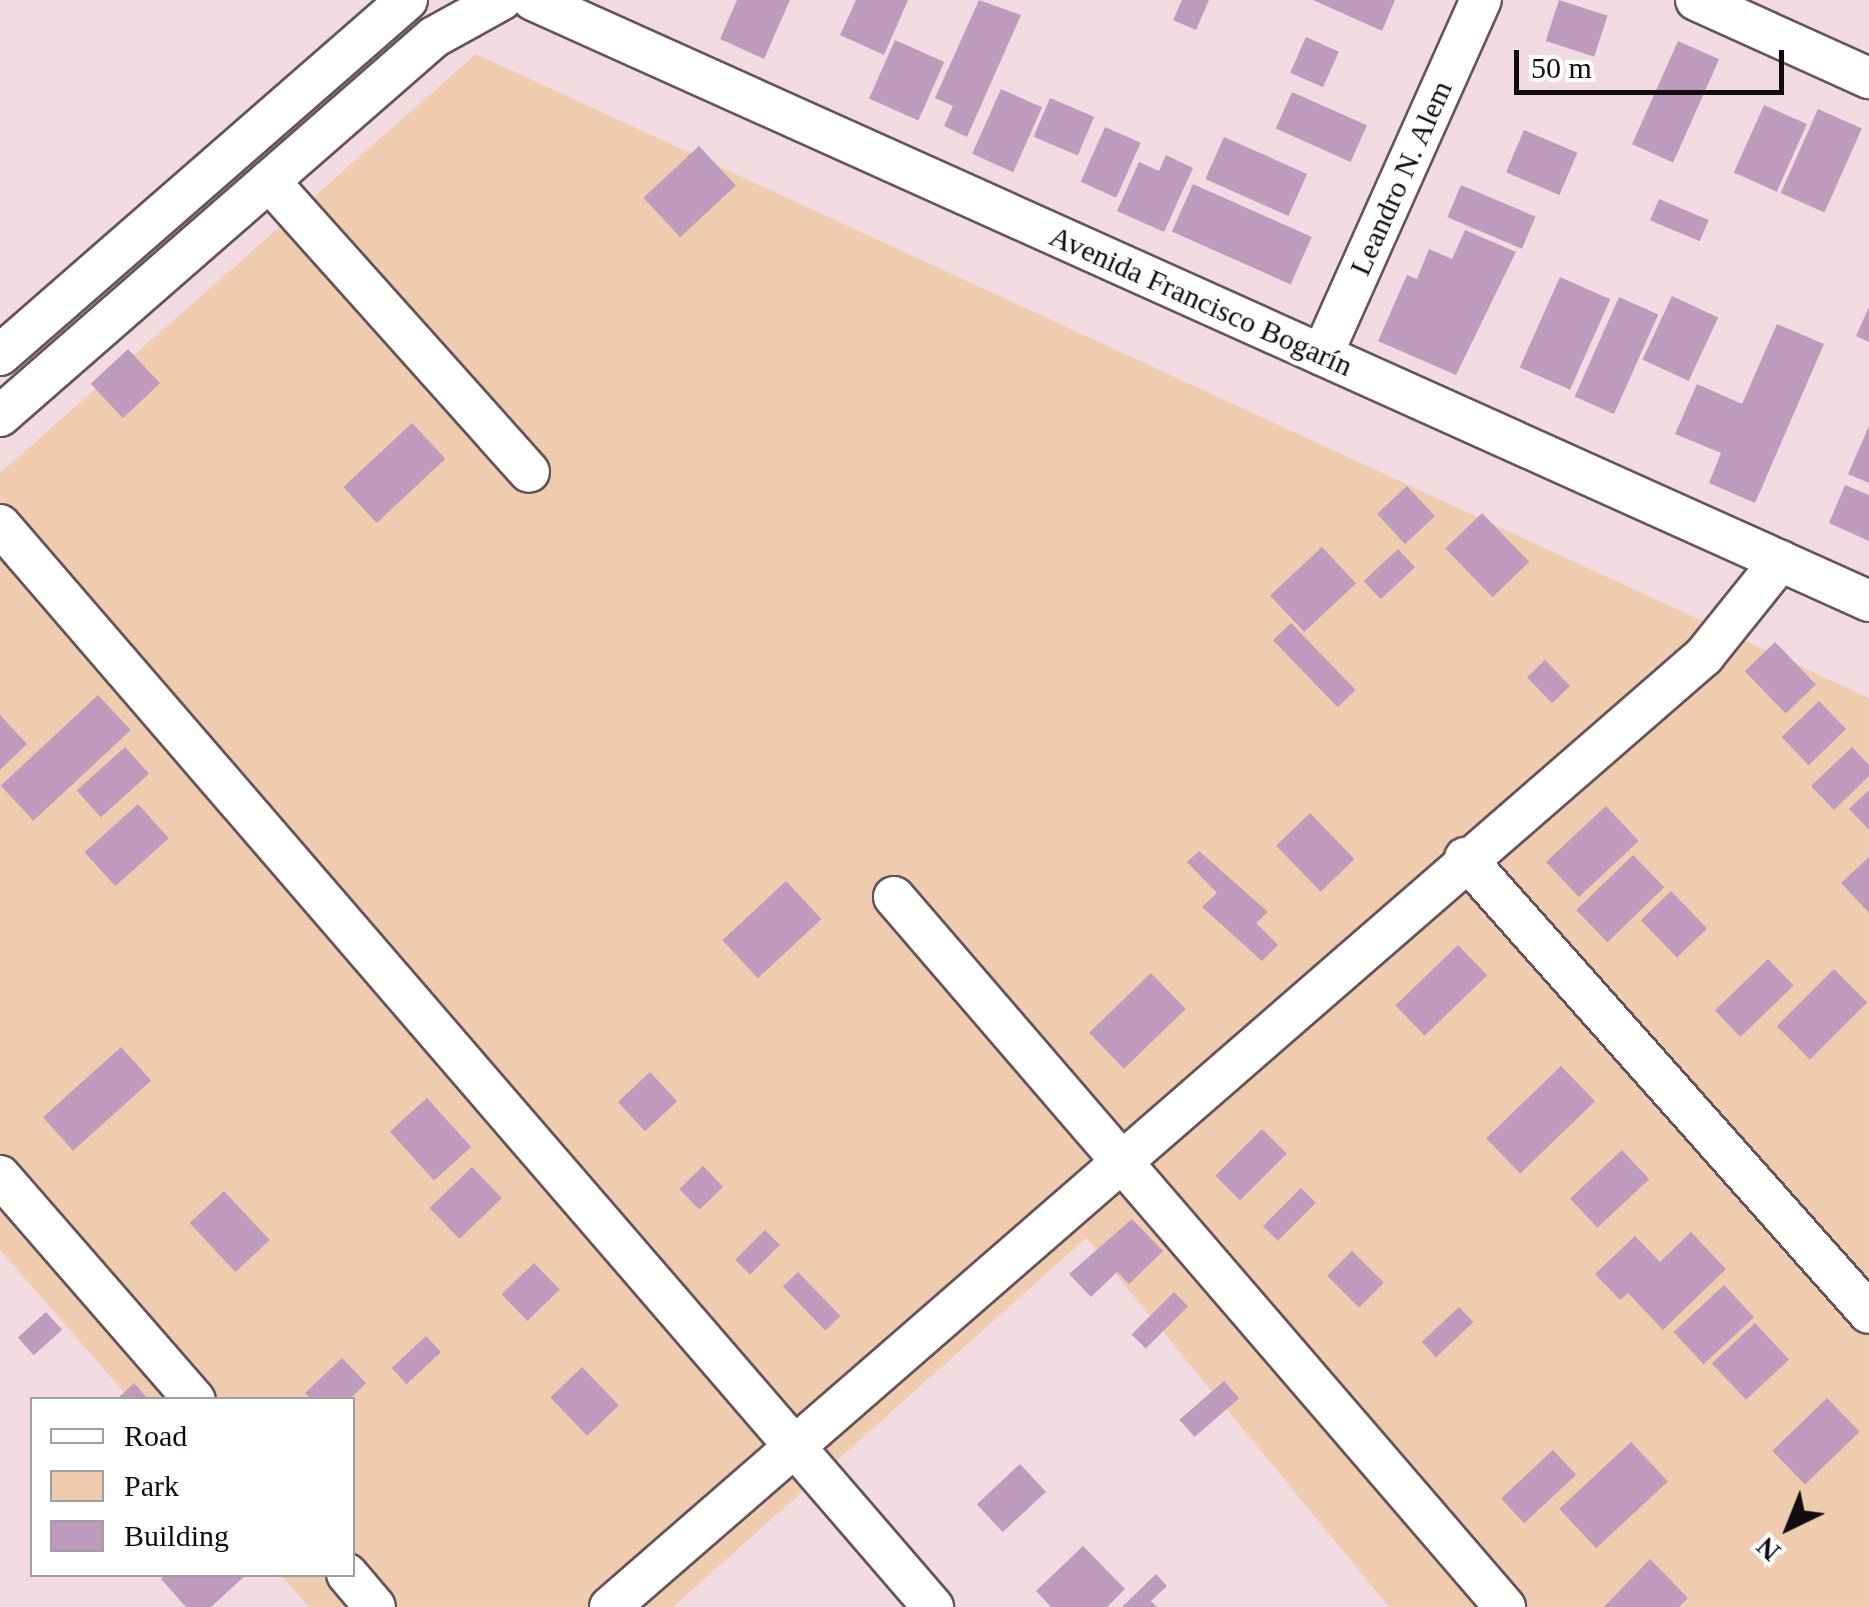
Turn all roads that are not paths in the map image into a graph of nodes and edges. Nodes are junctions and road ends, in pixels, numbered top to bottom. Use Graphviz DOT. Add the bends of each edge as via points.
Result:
graph roads {
  1 [pos="407,0"];
  2 [pos="502,0"];
  3 [pos="533,0"];
  4 [pos="1480,0"];
  5 [pos="1696,0"];
  6 [pos="1869,78"];
  7 [pos="269,181"];
  8 [pos="0,355"];
  9 [pos="1322,355"];
  10 [pos="0,416"];
  11 [pos="529,472"];
  12 [pos="0,526"];
  13 [pos="1780,561"];
  14 [pos="1869,601"];
  15 [pos="1464,858"];
  16 [pos="894,896"];
  17 [pos="1120,1160"];
  18 [pos="0,1176"];
  19 [pos="1869,1313"];
  20 [pos="192,1397"];
  21 [pos="797,1449"];
  22 [pos="350,1577"];
  23 [pos="375,1607"];
  24 [pos="610,1607"];
  25 [pos="934,1607"];
  26 [pos="1505,1607"];
  1 -- 8 [label="street"];
  2 -- 7 [label="street" via="434,37"];
  3 -- 9 [label="street, Avenida Francisco Bogarín"];
  4 -- 9 [label="street, Leandro N. Alem"];
  5 -- 6 [label="street"];
  7 -- 10 [label="street"];
  7 -- 11 [label="street"];
  9 -- 13 [label="street, Avenida Francisco Bogarín"];
  12 -- 21 [label="street"];
  13 -- 14 [label="street, Avenida Francisco Bogarín"];
  13 -- 15 [label="street" via="1704,656"];
  15 -- 17 [label="street"];
  15 -- 19 [label="street"];
  16 -- 17 [label="street"];
  17 -- 21 [label="street"];
  17 -- 26 [label="street"];
  18 -- 20 [label="street"];
  21 -- 24 [label="street"];
  21 -- 25 [label="street"];
  22 -- 23 [label="street"];
}
